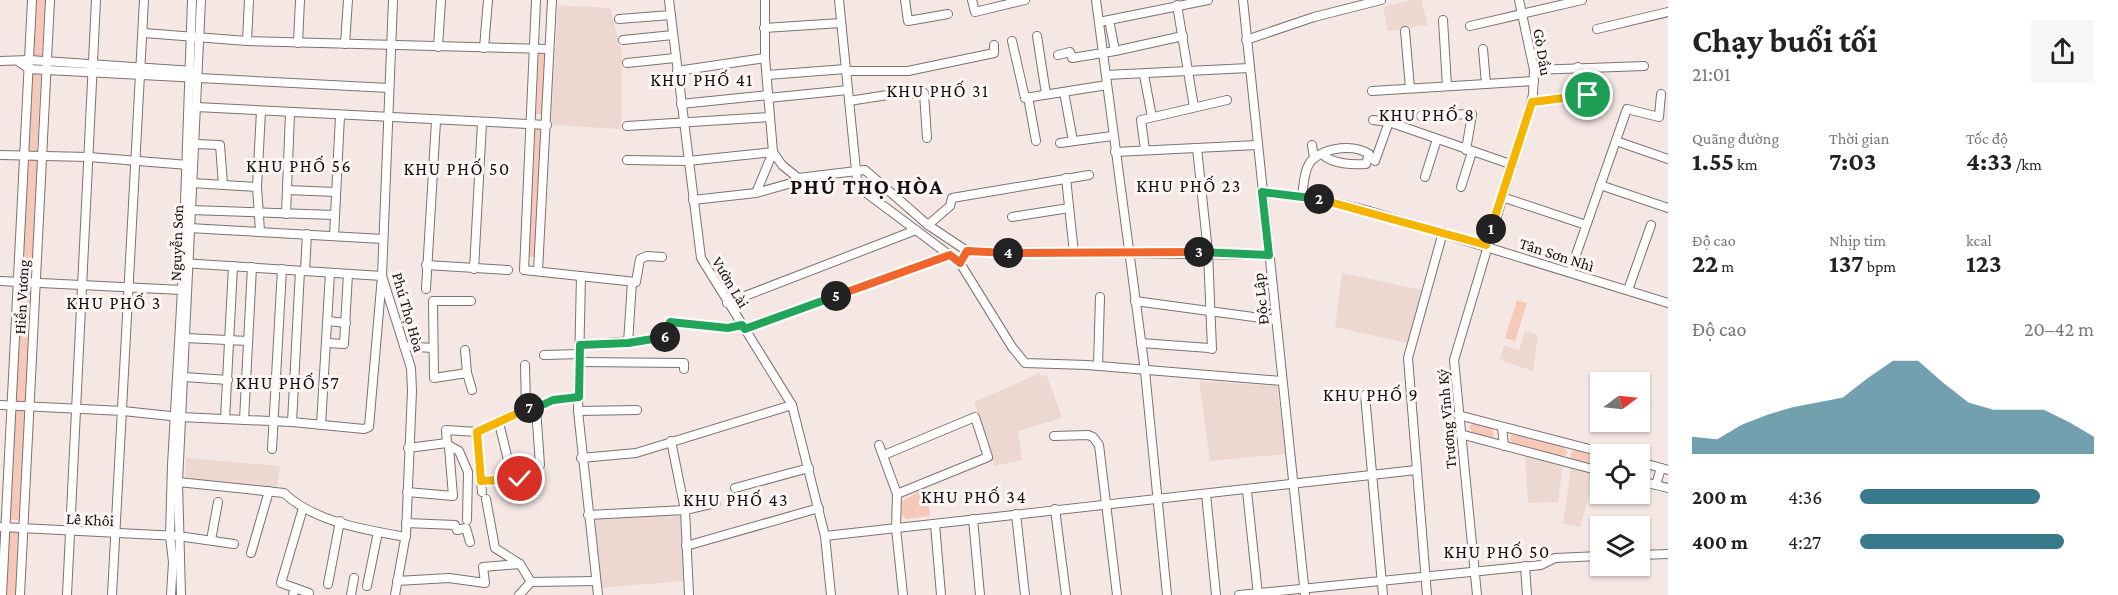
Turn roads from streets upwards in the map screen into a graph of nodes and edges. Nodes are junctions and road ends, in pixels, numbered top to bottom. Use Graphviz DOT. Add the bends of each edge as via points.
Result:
graph roads {
  1 [pos="32,0"];
  2 [pos="50,0"];
  3 [pos="96,0"];
  4 [pos="144,0"];
  5 [pos="192,0"];
  6 [pos="201,0"];
  7 [pos="249,0"];
  8 [pos="300,0"];
  9 [pos="348,0"];
  10 [pos="393,0"];
  11 [pos="441,0"];
  12 [pos="488,0"];
  13 [pos="537,0"];
  14 [pos="552,0"];
  15 [pos="669,0"];
  16 [pos="765,0"];
  17 [pos="839,0"];
  18 [pos="905,0"];
  19 [pos="972,0"];
  20 [pos="1025,0"];
  21 [pos="1096,0"];
  22 [pos="1208,0"];
  23 [pos="1243,0"];
  24 [pos="1382,0"];
  25 [pos="1519,0"];
  26 [pos="1582,0"];
  27 [pos="1186,2"];
  28 [pos="1177,5"];
  29 [pos="1668,12"];
  30 [pos="948,14"];
  31 [pos="670,15"];
  32 [pos="1523,15"];
  33 [pos="619,19"];
  34 [pos="1109,20"];
  35 [pos="1443,21"];
  36 [pos="1099,22"];
  37 [pos="841,23"];
  38 [pos="1470,26"];
  39 [pos="764,28"];
  40 [pos="1597,29"];
  41 [pos="1405,31"];
  42 [pos="144,33"];
  43 [pos="196,35"];
  44 [pos="673,35"];
  45 [pos="1037,36"];
  46 [pos="1183,36"];
  47 [pos="623,40"];
  48 [pos="1246,40"];
  49 [pos="248,41"];
  50 [pos="1012,41"];
  51 [pos="298,43"];
  52 [pos="345,44"];
  53 [pos="390,44"];
  54 [pos="993,45"];
  55 [pos="438,47"];
  56 [pos="484,48"];
  57 [pos="534,49"];
  58 [pos="1483,49"];
  59 [pos="549,50"];
  60 [pos="1114,51"];
  61 [pos="1104,52"];
  62 [pos="1058,55"];
  63 [pos="675,58"];
  64 [pos="765,58"];
  65 [pos="0,61"];
  66 [pos="627,63"];
  67 [pos="93,64"];
  68 [pos="29,65"];
  69 [pos="47,66"];
  70 [pos="1644,66"];
  71 [pos="1578,67"];
  72 [pos="1249,68"];
  73 [pos="846,70"];
  74 [pos="1534,70"];
  75 [pos="142,71"];
  76 [pos="677,71"];
  77 [pos="1190,72"];
  78 [pos="93,73"];
  79 [pos="194,75"];
  80 [pos="766,75"];
  81 [pos="1106,75"];
  82 [pos="1144,75"];
  83 [pos="1534,81"];
  84 [pos="1486,84"];
  85 [pos="1107,85"];
  86 [pos="1447,86"];
  87 [pos="388,88"];
  88 [pos="1410,88"];
  89 [pos="848,90"];
  90 [pos="1372,91"];
  91 [pos="1065,92"];
  92 [pos="1606,93"];
  93 [pos="1046,94"];
  94 [pos="1661,94"];
  95 [pos="1583,96"];
  96 [pos="768,97"];
  97 [pos="1028,97"];
  98 [pos="1227,100"];
  99 [pos="849,101"];
  100 [pos="1532,102"];
  101 [pos="681,104"];
  102 [pos="196,107"];
  103 [pos="1194,107"];
  104 [pos="261,111"];
  105 [pos="290,113"];
  106 [pos="340,116"];
  107 [pos="1421,116"];
  108 [pos="770,117"];
  109 [pos="1152,117"];
  110 [pos="387,118"];
  111 [pos="1373,120"];
  112 [pos="436,121"];
  113 [pos="1389,122"];
  114 [pos="482,123"];
  115 [pos="547,124"];
  116 [pos="684,124"];
  117 [pos="531,125"];
  118 [pos="627,126"];
  119 [pos="1112,136"];
  120 [pos="927,138"];
  121 [pos="1437,139"];
  122 [pos="1036,141"];
  123 [pos="1073,141"];
  124 [pos="1616,141"];
  125 [pos="1060,143"];
  126 [pos="195,144"];
  127 [pos="1257,145"];
  128 [pos="1312,145"];
  129 [pos="1197,148"];
  130 [pos="1145,150"];
  131 [pos="1469,151"];
  132 [pos="773,152"];
  133 [pos="1114,152"];
  134 [pos="0,155"];
  135 [pos="24,155"];
  136 [pos="1323,155"];
  137 [pos="42,156"];
  138 [pos="89,157"];
  139 [pos="1314,158"];
  140 [pos="1668,159"];
  141 [pos="627,160"];
  142 [pos="136,161"];
  143 [pos="688,161"];
  144 [pos="1375,161"];
  145 [pos="189,165"];
  146 [pos="1513,165"];
  147 [pos="855,172"];
  148 [pos="1089,175"];
  149 [pos="1425,177"];
  150 [pos="1066,178"];
  151 [pos="802,180"];
  152 [pos="192,183"];
  153 [pos="223,185"];
  154 [pos="1600,185"];
  155 [pos="257,187"];
  156 [pos="1461,187"];
  157 [pos="287,190"];
  158 [pos="336,192"];
  159 [pos="1262,192"];
  160 [pos="756,193"];
  161 [pos="1302,196"];
  162 [pos="1502,197"];
  163 [pos="693,200"];
  164 [pos="1069,208"];
  165 [pos="1668,208"];
  166 [pos="191,210"];
  167 [pos="259,213"];
  168 [pos="286,214"];
  169 [pos="335,215"];
  170 [pos="1012,217"];
  171 [pos="928,225"];
  172 [pos="1586,225"];
  173 [pos="1651,225"];
  174 [pos="189,228"];
  175 [pos="916,230"];
  176 [pos="260,231"];
  177 [pos="1443,232"];
  178 [pos="307,234"];
  179 [pos="334,236"];
  180 [pos="383,239"];
  181 [pos="1486,245"];
  182 [pos="967,251"];
  183 [pos="1208,252"];
  184 [pos="1074,253"];
  185 [pos="1128,253"];
  186 [pos="950,255"];
  187 [pos="1269,255"];
  188 [pos="662,256"];
  189 [pos="185,263"];
  190 [pos="960,263"];
  191 [pos="426,265"];
  192 [pos="233,266"];
  193 [pos="252,267"];
  194 [pos="282,269"];
  195 [pos="474,269"];
  196 [pos="508,270"];
  197 [pos="302,271"];
  198 [pos="531,271"];
  199 [pos="1570,272"];
  200 [pos="330,273"];
  201 [pos="348,274"];
  202 [pos="382,276"];
  203 [pos="581,276"];
  204 [pos="0,281"];
  205 [pos="632,282"];
  206 [pos="18,283"];
  207 [pos="36,284"];
  208 [pos="83,285"];
  209 [pos="129,287"];
  210 [pos="426,289"];
  211 [pos="182,290"];
  212 [pos="1628,290"];
  213 [pos="1100,297"];
  214 [pos="471,301"];
  215 [pos="1135,301"];
  216 [pos="727,303"];
  217 [pos="1668,303"];
  218 [pos="1211,310"];
  219 [pos="1276,320"];
  220 [pos="328,321"];
  221 [pos="346,323"];
  222 [pos="743,327"];
  223 [pos="185,338"];
  224 [pos="230,340"];
  225 [pos="248,341"];
  226 [pos="327,343"];
  227 [pos="628,343"];
  228 [pos="1141,343"];
  229 [pos="580,345"];
  230 [pos="404,346"];
  231 [pos="432,348"];
  232 [pos="465,350"];
  233 [pos="544,355"];
  234 [pos="580,358"];
  235 [pos="525,365"];
  236 [pos="1098,366"];
  237 [pos="684,369"];
  238 [pos="1145,371"];
  239 [pos="467,373"];
  240 [pos="184,376"];
  241 [pos="228,380"];
  242 [pos="1282,381"];
  243 [pos="472,390"];
  244 [pos="1365,395"];
  245 [pos="579,397"];
  246 [pos="0,405"];
  247 [pos="792,405"];
  248 [pos="12,406"];
  249 [pos="29,406"];
  250 [pos="78,408"];
  251 [pos="526,408"];
  252 [pos="536,408"];
  253 [pos="637,410"];
  254 [pos="123,411"];
  255 [pos="578,411"];
  256 [pos="1458,415"];
  257 [pos="177,417"];
  258 [pos="225,419"];
  259 [pos="244,420"];
  260 [pos="274,422"];
  261 [pos="292,422"];
  262 [pos="498,423"];
  263 [pos="321,425"];
  264 [pos="1502,427"];
  265 [pos="477,432"];
  266 [pos="1460,434"];
  267 [pos="1054,436"];
  268 [pos="671,441"];
  269 [pos="448,445"];
  270 [pos="879,445"];
  271 [pos="1504,446"];
  272 [pos="408,448"];
  273 [pos="272,449"];
  274 [pos="1590,449"];
  275 [pos="884,455"];
  276 [pos="581,458"];
  277 [pos="508,460"];
  278 [pos="540,465"];
  279 [pos="810,468"];
  280 [pos="1590,468"];
  281 [pos="1664,469"];
  282 [pos="1416,470"];
  283 [pos="1372,474"];
  284 [pos="520,479"];
  285 [pos="481,481"];
  286 [pos="178,482"];
  287 [pos="1293,482"];
  288 [pos="1650,484"];
  289 [pos="1656,485"];
  290 [pos="735,488"];
  291 [pos="1668,488"];
  292 [pos="269,491"];
  293 [pos="1247,491"];
  294 [pos="407,492"];
  295 [pos="897,494"];
  296 [pos="1206,494"];
  297 [pos="1158,498"];
  298 [pos="219,502"];
  299 [pos="716,503"];
  300 [pos="1106,504"];
  301 [pos="303,508"];
  302 [pos="819,508"];
  303 [pos="1056,509"];
  304 [pos="685,510"];
  305 [pos="1016,514"];
  306 [pos="588,515"];
  307 [pos="973,519"];
  308 [pos="467,520"];
  309 [pos="340,521"];
  310 [pos="406,523"];
  311 [pos="935,524"];
  312 [pos="3,527"];
  313 [pos="22,528"];
  314 [pos="896,528"];
  315 [pos="71,531"];
  316 [pos="378,532"];
  317 [pos="116,534"];
  318 [pos="174,536"];
  319 [pos="825,536"];
  320 [pos="405,537"];
  321 [pos="212,540"];
  322 [pos="470,542"];
  323 [pos="234,544"];
  324 [pos="686,546"];
  325 [pos="251,553"];
  326 [pos="1668,554"];
  327 [pos="1650,555"];
  328 [pos="1590,556"];
  329 [pos="520,564"];
  330 [pos="1525,566"];
  331 [pos="1474,570"];
  332 [pos="1425,575"];
  333 [pos="354,578"];
  334 [pos="1382,579"];
  335 [pos="398,581"];
  336 [pos="596,581"];
  337 [pos="531,582"];
  338 [pos="328,584"];
  339 [pos="367,586"];
  340 [pos="1305,591"];
  341 [pos="294,592"];
  342 [pos="309,593"];
  343 [pos="1258,594"];
  344 [pos="2,595"];
  345 [pos="20,595"];
  346 [pos="67,595"];
  347 [pos="112,595"];
  348 [pos="171,595"];
  349 [pos="181,595"];
  350 [pos="351,595"];
  351 [pos="395,595"];
  352 [pos="519,595"];
  353 [pos="598,595"];
  354 [pos="688,595"];
  355 [pos="831,595"];
  356 [pos="903,595"];
  357 [pos="941,595"];
  358 [pos="980,595"];
  359 [pos="1025,595"];
  360 [pos="1066,595"];
  361 [pos="1117,595"];
  362 [pos="1167,595"];
  363 [pos="1216,595"];
  364 [pos="1239,595"];
  365 [pos="1383,595"];
  366 [pos="1427,595"];
  367 [pos="1477,595"];
  368 [pos="1527,595"];
  1 -- 68 [label="street, Hiền Vương"];
  2 -- 69 [label="street, Hiền Vương"];
  3 -- 67 [label="street"];
  4 -- 42 [label="street"];
  5 -- 43 [label="street, Nguyễn Sơn"];
  6 -- 43 [label="street, Nguyễn Sơn"];
  7 -- 49 [label="street"];
  8 -- 51 [label="street"];
  9 -- 52 [label="street"];
  10 -- 53 [label="street, Phú Thọ Hòa"];
  11 -- 55 [label="street"];
  12 -- 56 [label="street"];
  13 -- 57 [label="street"];
  14 -- 59 [label="street"];
  15 -- 31 [label="street, Vườn Lài"];
  16 -- 39 [label="street"];
  17 -- 37 [label="street"];
  18 -- 30 [label="street" via="908,21"];
  19 -- 20 [label="street" via="975,12"];
  21 -- 36 [label="street"];
  22 -- 27 [label="street"];
  23 -- 48 [label="street, Độc Lập"];
  24 -- 48 [label="street" via="1314,16"];
  25 -- 32 [label="street, Gò Dầu"];
  26 -- 32 [label="street"];
  27 -- 28 [label="street"];
  28 -- 34 [label="street"];
  28 -- 46 [label="street"];
  29 -- 40 [label="street"];
  31 -- 33 [label="street"];
  31 -- 44 [label="street, Vườn Lài"];
  32 -- 38 [label="street"];
  32 -- 74 [label="street, Gò Dầu"];
  34 -- 36 [label="street"];
  34 -- 60 [label="street"];
  35 -- 86 [label="street"];
  36 -- 61 [label="street"];
  37 -- 39 [label="street"];
  37 -- 73 [label="street"];
  39 -- 64 [label="street"];
  41 -- 88 [label="street"];
  42 -- 43 [label="street"];
  42 -- 75 [label="street"];
  43 -- 49 [label="street"];
  43 -- 79 [label="street, Nguyễn Sơn"];
  44 -- 47 [label="street"];
  44 -- 63 [label="street, Vườn Lài"];
  45 -- 93 [label="street"];
  46 -- 60 [label="street"];
  46 -- 77 [label="street"];
  48 -- 72 [label="street, Độc Lập"];
  49 -- 51 [label="street"];
  50 -- 97 [label="street" via="1022,92"];
  51 -- 52 [label="street"];
  52 -- 53 [label="street"];
  53 -- 55 [label="street"];
  53 -- 87 [label="street, Phú Thọ Hòa"];
  54 -- 73 [label="street" via="994,53 908,70"];
  55 -- 56 [label="street"];
  56 -- 57 [label="street"];
  57 -- 59 [label="street"];
  57 -- 117 [label="street"];
  58 -- 84 [label="street"];
  59 -- 115 [label="street"];
  60 -- 61 [label="street"];
  61 -- 62 [label="street" via="1072,58 1070,52"];
  61 -- 81 [label="street"];
  63 -- 66 [label="street"];
  63 -- 76 [label="street, Vườn Lài"];
  64 -- 76 [label="street"];
  64 -- 80 [label="street"];
  65 -- 68 [label="street"];
  67 -- 69 [label="street"];
  67 -- 75 [label="street"];
  67 -- 78 [label="street"];
  68 -- 69 [label="street"];
  68 -- 135 [label="street, Hiền Vương"];
  69 -- 78 [label="street"];
  69 -- 137 [label="street, Hiền Vương"];
  70 -- 71 [label="street"];
  71 -- 74 [label="street"];
  71 -- 95 [label="street"];
  72 -- 77 [label="street"];
  72 -- 127 [label="street, Độc Lập"];
  73 -- 80 [label="street"];
  73 -- 89 [label="street"];
  74 -- 83 [label="street, Gò Dầu"];
  75 -- 78 [label="street"];
  75 -- 79 [label="street"];
  75 -- 142 [label="street"];
  76 -- 101 [label="street, Vườn Lài"];
  77 -- 82 [label="street"];
  77 -- 103 [label="street"];
  78 -- 138 [label="street"];
  79 -- 87 [label="street"];
  79 -- 102 [label="street, Nguyễn Sơn"];
  79 -- 145 [label="street, Nguyễn Sơn"];
  80 -- 96 [label="street"];
  81 -- 82 [label="street"];
  81 -- 85 [label="street"];
  82 -- 109 [label="street"];
  83 -- 84 [label="street"];
  83 -- 100 [label="street, Gò Dầu"];
  84 -- 86 [label="street"];
  85 -- 91 [label="street"];
  85 -- 119 [label="street"];
  86 -- 88 [label="street"];
  87 -- 110 [label="street, Phú Thọ Hòa"];
  88 -- 90 [label="street"];
  89 -- 96 [label="street"];
  89 -- 99 [label="street"];
  91 -- 93 [label="street"];
  91 -- 123 [label="street"];
  92 -- 95 [label="street"];
  93 -- 97 [label="street"];
  94 -- 124 [label="street" via="1659,117 1627,109"];
  95 -- 100 [label="street"];
  96 -- 101 [label="street"];
  96 -- 108 [label="street"];
  97 -- 122 [label="street"];
  98 -- 103 [label="street"];
  99 -- 120 [label="street" via="924,93"];
  99 -- 147 [label="street"];
  100 -- 146 [label="street, Gò Dầu"];
  101 -- 116 [label="street, Vườn Lài"];
  102 -- 104 [label="street"];
  102 -- 126 [label="street, Nguyễn Sơn"];
  103 -- 109 [label="street"];
  104 -- 105 [label="street"];
  104 -- 155 [label="street"];
  105 -- 106 [label="street"];
  105 -- 157 [label="street"];
  106 -- 110 [label="street"];
  106 -- 158 [label="street"];
  107 -- 131 [label="street" via="1472,114"];
  108 -- 116 [label="street"];
  108 -- 132 [label="street"];
  109 -- 130 [label="street" via="1141,120"];
  110 -- 112 [label="street"];
  110 -- 180 [label="street, Phú Thọ Hòa"];
  111 -- 113 [label="street"];
  112 -- 114 [label="street"];
  112 -- 191 [label="street"];
  113 -- 121 [label="street"];
  113 -- 144 [label="street"];
  114 -- 117 [label="street"];
  114 -- 195 [label="street"];
  115 -- 117 [label="street"];
  115 -- 198 [label="street"];
  116 -- 118 [label="street"];
  116 -- 143 [label="street, Vườn Lài"];
  117 -- 198 [label="street"];
  119 -- 123 [label="street"];
  119 -- 133 [label="street"];
  121 -- 131 [label="street"];
  121 -- 149 [label="street"];
  123 -- 125 [label="street"];
  124 -- 140 [label="street"];
  124 -- 154 [label="street"];
  126 -- 145 [label="street, Nguyễn Sơn"];
  126 -- 153 [label="street" via="220,145"];
  127 -- 129 [label="street"];
  127 -- 159 [label="street, Độc Lập"];
  128 -- 139 [label="street"];
  129 -- 130 [label="street"];
  129 -- 183 [label="street"];
  130 -- 133 [label="street"];
  131 -- 146 [label="street"];
  131 -- 156 [label="street"];
  132 -- 143 [label="street"];
  132 -- 151 [label="street" via="791,174"];
  132 -- 160 [label="street"];
  133 -- 185 [label="street"];
  134 -- 135 [label="street"];
  135 -- 137 [label="street"];
  135 -- 206 [label="street, Hiền Vương"];
  136 -- 136 [label="street" via="1330,150 1349,148 1360,148 1369,154 1366,164 1356,165"];
  136 -- 139 [label="street"];
  137 -- 138 [label="street"];
  137 -- 207 [label="street, Hiền Vương"];
  138 -- 142 [label="street"];
  138 -- 208 [label="street"];
  139 -- 161 [label="street" via="1305,172"];
  141 -- 143 [label="street"];
  142 -- 145 [label="street"];
  142 -- 209 [label="street"];
  143 -- 163 [label="street, Vườn Lài"];
  145 -- 152 [label="street, Nguyễn Sơn"];
  145 -- 189 [label="street, Nguyễn Sơn"];
  146 -- 162 [label="street, Gò Dầu"];
  147 -- 151 [label="street"];
  147 -- 171 [label="street" via="865,170"];
  147 -- 175 [label="street" via="865,192"];
  148 -- 150 [label="street"];
  150 -- 164 [label="street"];
  150 -- 171 [label="street" via="952,198 950,206"];
  151 -- 160 [label="street"];
  152 -- 153 [label="street"];
  152 -- 166 [label="street, Nguyễn Sơn"];
  153 -- 155 [label="street"];
  154 -- 165 [label="street"];
  154 -- 172 [label="street"];
  155 -- 167 [label="street"];
  157 -- 158 [label="street"];
  157 -- 168 [label="street"];
  158 -- 169 [label="street"];
  159 -- 161 [label="street, Tân Sơn Nhì"];
  159 -- 187 [label="street, Độc Lập"];
  160 -- 163 [label="street"];
  161 -- 177 [label="street, Tân Sơn Nhì"];
  162 -- 172 [label="street"];
  162 -- 181 [label="street, Gò Dầu"];
  163 -- 216 [label="street, Vườn Lài" via="701,258"];
  164 -- 170 [label="street"];
  164 -- 184 [label="street"];
  166 -- 167 [label="street"];
  166 -- 174 [label="street, Nguyễn Sơn"];
  167 -- 168 [label="street"];
  167 -- 176 [label="street"];
  168 -- 169 [label="street"];
  169 -- 179 [label="street"];
  171 -- 182 [label="street"];
  172 -- 199 [label="street"];
  173 -- 212 [label="street"];
  174 -- 176 [label="street"];
  174 -- 189 [label="street, Nguyễn Sơn"];
  175 -- 186 [label="street"];
  175 -- 216 [label="street"];
  176 -- 178 [label="street"];
  177 -- 181 [label="street, Tân Sơn Nhì"];
  177 -- 282 [label="street" via="1408,354"];
  178 -- 179 [label="street"];
  178 -- 197 [label="street"];
  179 -- 180 [label="street"];
  180 -- 202 [label="street, Phú Thọ Hòa"];
  181 -- 199 [label="street, Tân Sơn Nhì"];
  181 -- 256 [label="street, Trương Vĩnh Ký" via="1455,353"];
  182 -- 184 [label="street"];
  182 -- 190 [label="street"];
  183 -- 185 [label="street"];
  183 -- 187 [label="street"];
  183 -- 218 [label="street"];
  184 -- 185 [label="street"];
  185 -- 215 [label="street"];
  186 -- 190 [label="street"];
  186 -- 222 [label="street"];
  187 -- 219 [label="street, Độc Lập"];
  188 -- 205 [label="street" via="640,259 636,282"];
  189 -- 192 [label="street"];
  189 -- 211 [label="street, Nguyễn Sơn"];
  189 -- 223 [label="street, Nguyễn Sơn"];
  190 -- 236 [label="street" via="1025,363"];
  191 -- 195 [label="street"];
  191 -- 210 [label="street"];
  192 -- 193 [label="street"];
  192 -- 224 [label="street"];
  193 -- 194 [label="street"];
  193 -- 225 [label="street"];
  194 -- 197 [label="street"];
  194 -- 260 [label="street"];
  195 -- 196 [label="street"];
  197 -- 200 [label="street"];
  197 -- 261 [label="street"];
  198 -- 203 [label="street"];
  199 -- 212 [label="street, Tân Sơn Nhì"];
  200 -- 201 [label="street"];
  200 -- 220 [label="street"];
  201 -- 202 [label="street"];
  201 -- 221 [label="street"];
  202 -- 230 [label="street, Phú Thọ Hòa"];
  202 -- 263 [label="street" via="370,425 364,429"];
  203 -- 205 [label="street"];
  203 -- 229 [label="street"];
  204 -- 206 [label="street"];
  205 -- 227 [label="street"];
  206 -- 207 [label="street"];
  206 -- 248 [label="street, Hiền Vương"];
  207 -- 208 [label="street"];
  207 -- 249 [label="street, Hiền Vương"];
  208 -- 209 [label="street"];
  208 -- 250 [label="street"];
  209 -- 211 [label="street"];
  209 -- 254 [label="street"];
  211 -- 257 [label="street, Nguyễn Sơn"];
  212 -- 217 [label="street, Tân Sơn Nhì"];
  213 -- 236 [label="street"];
  214 -- 231 [label="street" via="433,301"];
  215 -- 218 [label="street"];
  215 -- 228 [label="street"];
  216 -- 222 [label="street, Vườn Lài"];
  218 -- 219 [label="street"];
  218 -- 228 [label="street" via="1210,349"];
  219 -- 242 [label="street, Độc Lập"];
  220 -- 221 [label="street"];
  220 -- 226 [label="street"];
  221 -- 226 [label="street" via="344,344"];
  222 -- 227 [label="street" via="675,322 668,326 666,337"];
  222 -- 247 [label="street, Vườn Lài"];
  223 -- 224 [label="street"];
  223 -- 240 [label="street, Nguyễn Sơn"];
  224 -- 225 [label="street"];
  224 -- 241 [label="street"];
  225 -- 259 [label="street"];
  226 -- 263 [label="street"];
  227 -- 229 [label="street"];
  228 -- 238 [label="street"];
  229 -- 234 [label="street"];
  230 -- 231 [label="street"];
  230 -- 272 [label="street, Phú Thọ Hòa" via="411,379"];
  231 -- 239 [label="street" via="434,378"];
  232 -- 239 [label="street"];
  233 -- 234 [label="street"];
  234 -- 237 [label="street" via="684,363"];
  234 -- 245 [label="street"];
  235 -- 251 [label="street"];
  236 -- 238 [label="street"];
  238 -- 242 [label="street"];
  238 -- 297 [label="street"];
  239 -- 243 [label="street"];
  240 -- 241 [label="street"];
  240 -- 257 [label="street, Nguyễn Sơn"];
  241 -- 258 [label="street"];
  242 -- 287 [label="street, Độc Lập"];
  244 -- 283 [label="street"];
  245 -- 252 [label="street" via="553,400"];
  245 -- 255 [label="street"];
  246 -- 248 [label="street"];
  247 -- 268 [label="street"];
  247 -- 279 [label="street, Vườn Lài"];
  248 -- 249 [label="street"];
  248 -- 312 [label="street, Hiền Vương"];
  249 -- 250 [label="street"];
  249 -- 313 [label="street, Hiền Vương"];
  250 -- 254 [label="street"];
  250 -- 315 [label="street"];
  251 -- 252 [label="street"];
  251 -- 262 [label="street"];
  252 -- 278 [label="street"];
  253 -- 255 [label="street"];
  254 -- 257 [label="street"];
  254 -- 317 [label="street"];
  255 -- 276 [label="street"];
  256 -- 264 [label="street"];
  256 -- 266 [label="street, Trương Vĩnh Ký"];
  257 -- 258 [label="street"];
  257 -- 286 [label="street, Nguyễn Sơn"];
  257 -- 318 [label="street, Nguyễn Sơn"];
  258 -- 259 [label="street"];
  259 -- 260 [label="street"];
  260 -- 261 [label="street"];
  260 -- 273 [label="street"];
  261 -- 263 [label="street"];
  262 -- 265 [label="street"];
  262 -- 277 [label="street"];
  264 -- 271 [label="street"];
  264 -- 274 [label="street"];
  265 -- 269 [label="street" via="446,430"];
  265 -- 285 [label="street"];
  266 -- 271 [label="street"];
  266 -- 331 [label="street, Trương Vĩnh Ký"];
  267 -- 300 [label="street" via="1093,437 1100,452"];
  268 -- 276 [label="street" via="636,453"];
  268 -- 304 [label="street"];
  269 -- 272 [label="street"];
  269 -- 294 [label="street" via="453,496"];
  269 -- 308 [label="street" via="459,451 468,472"];
  270 -- 275 [label="street"];
  271 -- 280 [label="street"];
  272 -- 294 [label="street, Phú Thọ Hòa"];
  275 -- 295 [label="street"];
  275 -- 295 [label="street" via="975,417 988,457"];
  276 -- 306 [label="street"];
  279 -- 290 [label="street"];
  279 -- 302 [label="street, Vườn Lài"];
  281 -- 289 [label="street"];
  282 -- 283 [label="street"];
  282 -- 332 [label="street"];
  283 -- 287 [label="street"];
  283 -- 334 [label="street"];
  284 -- 285 [label="street"];
  285 -- 329 [label="street" via="495,548"];
  286 -- 292 [label="street"];
  286 -- 318 [label="street, Nguyễn Sơn"];
  287 -- 293 [label="street"];
  287 -- 340 [label="street, Độc Lập"];
  288 -- 289 [label="street"];
  289 -- 291 [label="street"];
  292 -- 301 [label="street" via="284,493"];
  292 -- 325 [label="street"];
  293 -- 296 [label="street"];
  293 -- 343 [label="street"];
  294 -- 310 [label="street, Phú Thọ Hòa"];
  295 -- 314 [label="street"];
  296 -- 297 [label="street"];
  296 -- 363 [label="street"];
  297 -- 300 [label="street"];
  297 -- 362 [label="street"];
  298 -- 321 [label="street"];
  299 -- 304 [label="street"];
  300 -- 303 [label="street"];
  300 -- 361 [label="street"];
  301 -- 309 [label="street"];
  301 -- 341 [label="street" via="281,583"];
  302 -- 319 [label="street, Vườn Lài"];
  302 -- 324 [label="street"];
  303 -- 305 [label="street"];
  303 -- 360 [label="street"];
  304 -- 306 [label="street"];
  304 -- 324 [label="street"];
  305 -- 307 [label="street"];
  305 -- 359 [label="street"];
  306 -- 336 [label="street"];
  307 -- 311 [label="street"];
  307 -- 358 [label="street"];
  309 -- 316 [label="street"];
  309 -- 338 [label="street"];
  310 -- 320 [label="street, Phú Thọ Hòa"];
  310 -- 322 [label="street" via="456,525 457,530 466,528"];
  311 -- 314 [label="street"];
  311 -- 357 [label="street"];
  312 -- 313 [label="street, Lê Khôi"];
  312 -- 344 [label="street, Hiền Vương"];
  313 -- 315 [label="street, Lê Khôi"];
  313 -- 345 [label="street, Hiền Vương"];
  314 -- 319 [label="street"];
  314 -- 356 [label="street"];
  315 -- 317 [label="street, Lê Khôi"];
  315 -- 346 [label="street"];
  316 -- 320 [label="street"];
  316 -- 339 [label="street"];
  317 -- 318 [label="street, Lê Khôi"];
  317 -- 347 [label="street"];
  318 -- 321 [label="street, Lê Khôi"];
  318 -- 348 [label="street, Nguyễn Sơn"];
  318 -- 349 [label="street, Nguyễn Sơn" via="182,562"];
  319 -- 355 [label="street, Vườn Lài"];
  320 -- 335 [label="street, Phú Thọ Hòa"];
  321 -- 323 [label="street, Lê Khôi"];
  324 -- 354 [label="street"];
  326 -- 327 [label="street"];
  328 -- 330 [label="street" via="1555,558"];
  329 -- 335 [label="street" via="483,567 485,583 449,578"];
  329 -- 337 [label="street"];
  330 -- 331 [label="street"];
  330 -- 368 [label="street"];
  331 -- 332 [label="street"];
  331 -- 367 [label="street, Trương Vĩnh Ký"];
  332 -- 334 [label="street"];
  332 -- 366 [label="street"];
  333 -- 350 [label="street"];
  334 -- 340 [label="street"];
  334 -- 365 [label="street"];
  335 -- 351 [label="street, Phú Thọ Hòa"];
  336 -- 337 [label="street"];
  336 -- 353 [label="street"];
  337 -- 352 [label="street"];
  340 -- 343 [label="street"];
  341 -- 342 [label="street"];
  343 -- 364 [label="street"];
}
